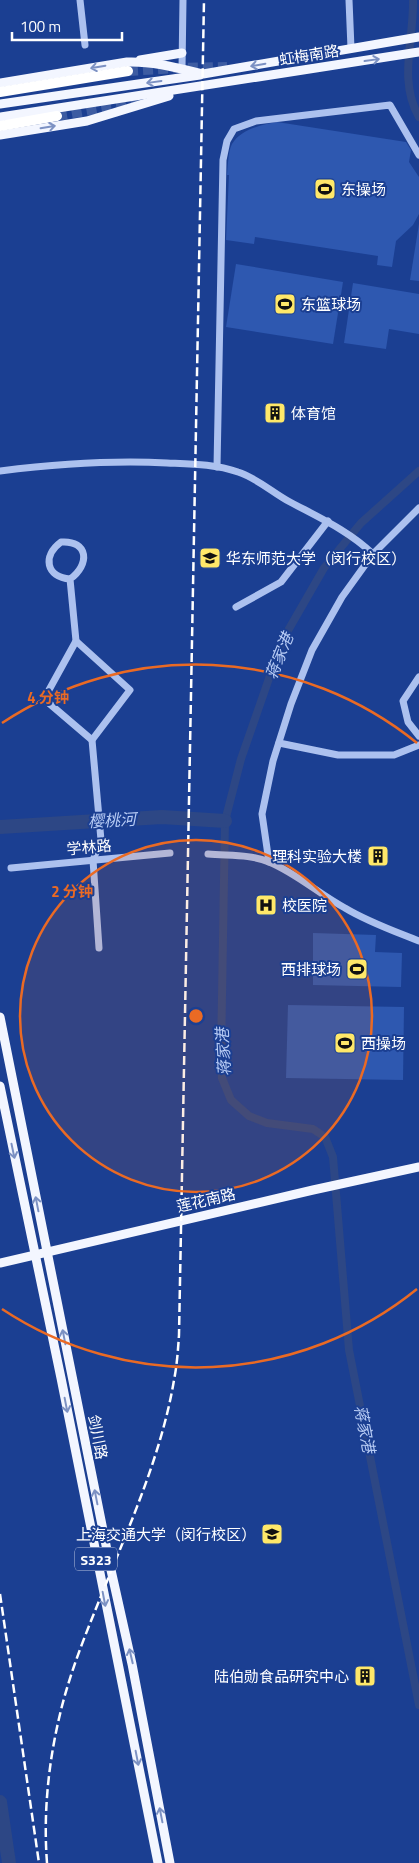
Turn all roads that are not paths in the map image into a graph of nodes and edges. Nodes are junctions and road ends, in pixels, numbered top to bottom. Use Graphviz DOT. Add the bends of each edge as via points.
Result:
graph roads {
  1 [pos="80,0"];
  2 [pos="183,0"];
  3 [pos="349,0"];
  4 [pos="419,37"];
  5 [pos="85,45"];
  6 [pos="351,48"];
  7 [pos="419,52"];
  8 [pos="182,53"];
  9 [pos="128,67"];
  10 [pos="182,68"];
  11 [pos="202,74"];
  12 [pos="0,83"];
  13 [pos="203,86"];
  14 [pos="0,92"];
  15 [pos="0,104"];
  16 [pos="58,116"];
  17 [pos="0,117"];
  18 [pos="0,126"];
  19 [pos="0,135"];
  20 [pos="419,155"];
  21 [pos="217,467"];
  22 [pos="0,471"];
  23 [pos="419,508"];
  24 [pos="328,522"];
  25 [pos="374,554"];
  26 [pos="70,579"];
  27 [pos="236,607"];
  28 [pos="76,641"];
  29 [pos="419,677"];
  30 [pos="419,736"];
  31 [pos="92,740"];
  32 [pos="279,743"];
  33 [pos="419,745"];
  34 [pos="170,853"];
  35 [pos="208,854"];
  36 [pos="94,860"];
  37 [pos="269,862"];
  38 [pos="11,868"];
  39 [pos="419,941"];
  40 [pos="99,948"];
  41 [pos="0,1017"];
  42 [pos="0,1086"];
  43 [pos="419,1167"];
  44 [pos="47,1252"];
  45 [pos="34,1255"];
  46 [pos="0,1263"];
  47 [pos="158,1863"];
  48 [pos="170,1863"];
  1 -- 5 [label="street"];
  2 -- 8 [label="street"];
  3 -- 6 [label="street"];
  4 -- 6 [label="main road, 虹梅南路"];
  6 -- 11 [label="main road, 虹梅南路, one-way"];
  13 -- 7 [label="main road, 虹梅南路, one-way"];
  8 -- 9 [label="main road"];
  8 -- 10 [label="street"];
  9 -- 10 [label="main road, 虹梅南路" via="136,62"];
  9 -- 12 [label="main road, 虹梅南路, one-way"];
  9 -- 14 [label="highway"];
  10 -- 11 [label="main road, 虹梅南路"];
  11 -- 15 [label="main road, 虹梅南路, one-way"];
  13 -- 17 [label="main road, 虹梅南路"];
  19 -- 13 [label="main road, 虹梅南路, one-way" via="87,121"];
  16 -- 18 [label="highway"];
  20 -- 21 [label="street" via="390,105 256,121 234,129 227,141 223,160"];
  21 -- 22 [label="street" via="125,461 50,464"];
  21 -- 24 [label="street" via="240,472"];
  23 -- 25 [label="street"];
  24 -- 25 [label="street"];
  24 -- 27 [label="street" via="281,582"];
  25 -- 32 [label="street" via="342,597 312,650"];
  26 -- 26 [label="street" via="83,566 82,550 73,542 61,542 50,552 48,560 56,575"];
  26 -- 28 [label="street"];
  28 -- 31 [label="street" via="44,699"];
  28 -- 31 [label="street" via="130,690"];
  29 -- 30 [label="street" via="403,701 408,722"];
  31 -- 36 [label="street" via="101,840"];
  32 -- 33 [label="street" via="338,755 394,755"];
  32 -- 37 [label="street" via="262,814"];
  34 -- 36 [label="street, 学林路"];
  35 -- 37 [label="street"];
  36 -- 38 [label="street, 学林路"];
  36 -- 40 [label="street"];
  37 -- 39 [label="street" via="345,909"];
  44 -- 41 [label="main road, 剑川路, one-way"];
  42 -- 45 [label="main road, 剑川路 / S323, one-way"];
  43 -- 44 [label="main road, 莲花南路"];
  44 -- 45 [label="main road, 莲花南路"];
  48 -- 44 [label="main road, 剑川路, one-way"];
  45 -- 46 [label="main road, 莲花南路"];
  45 -- 47 [label="main road, 剑川路 / S323, one-way"];
}
